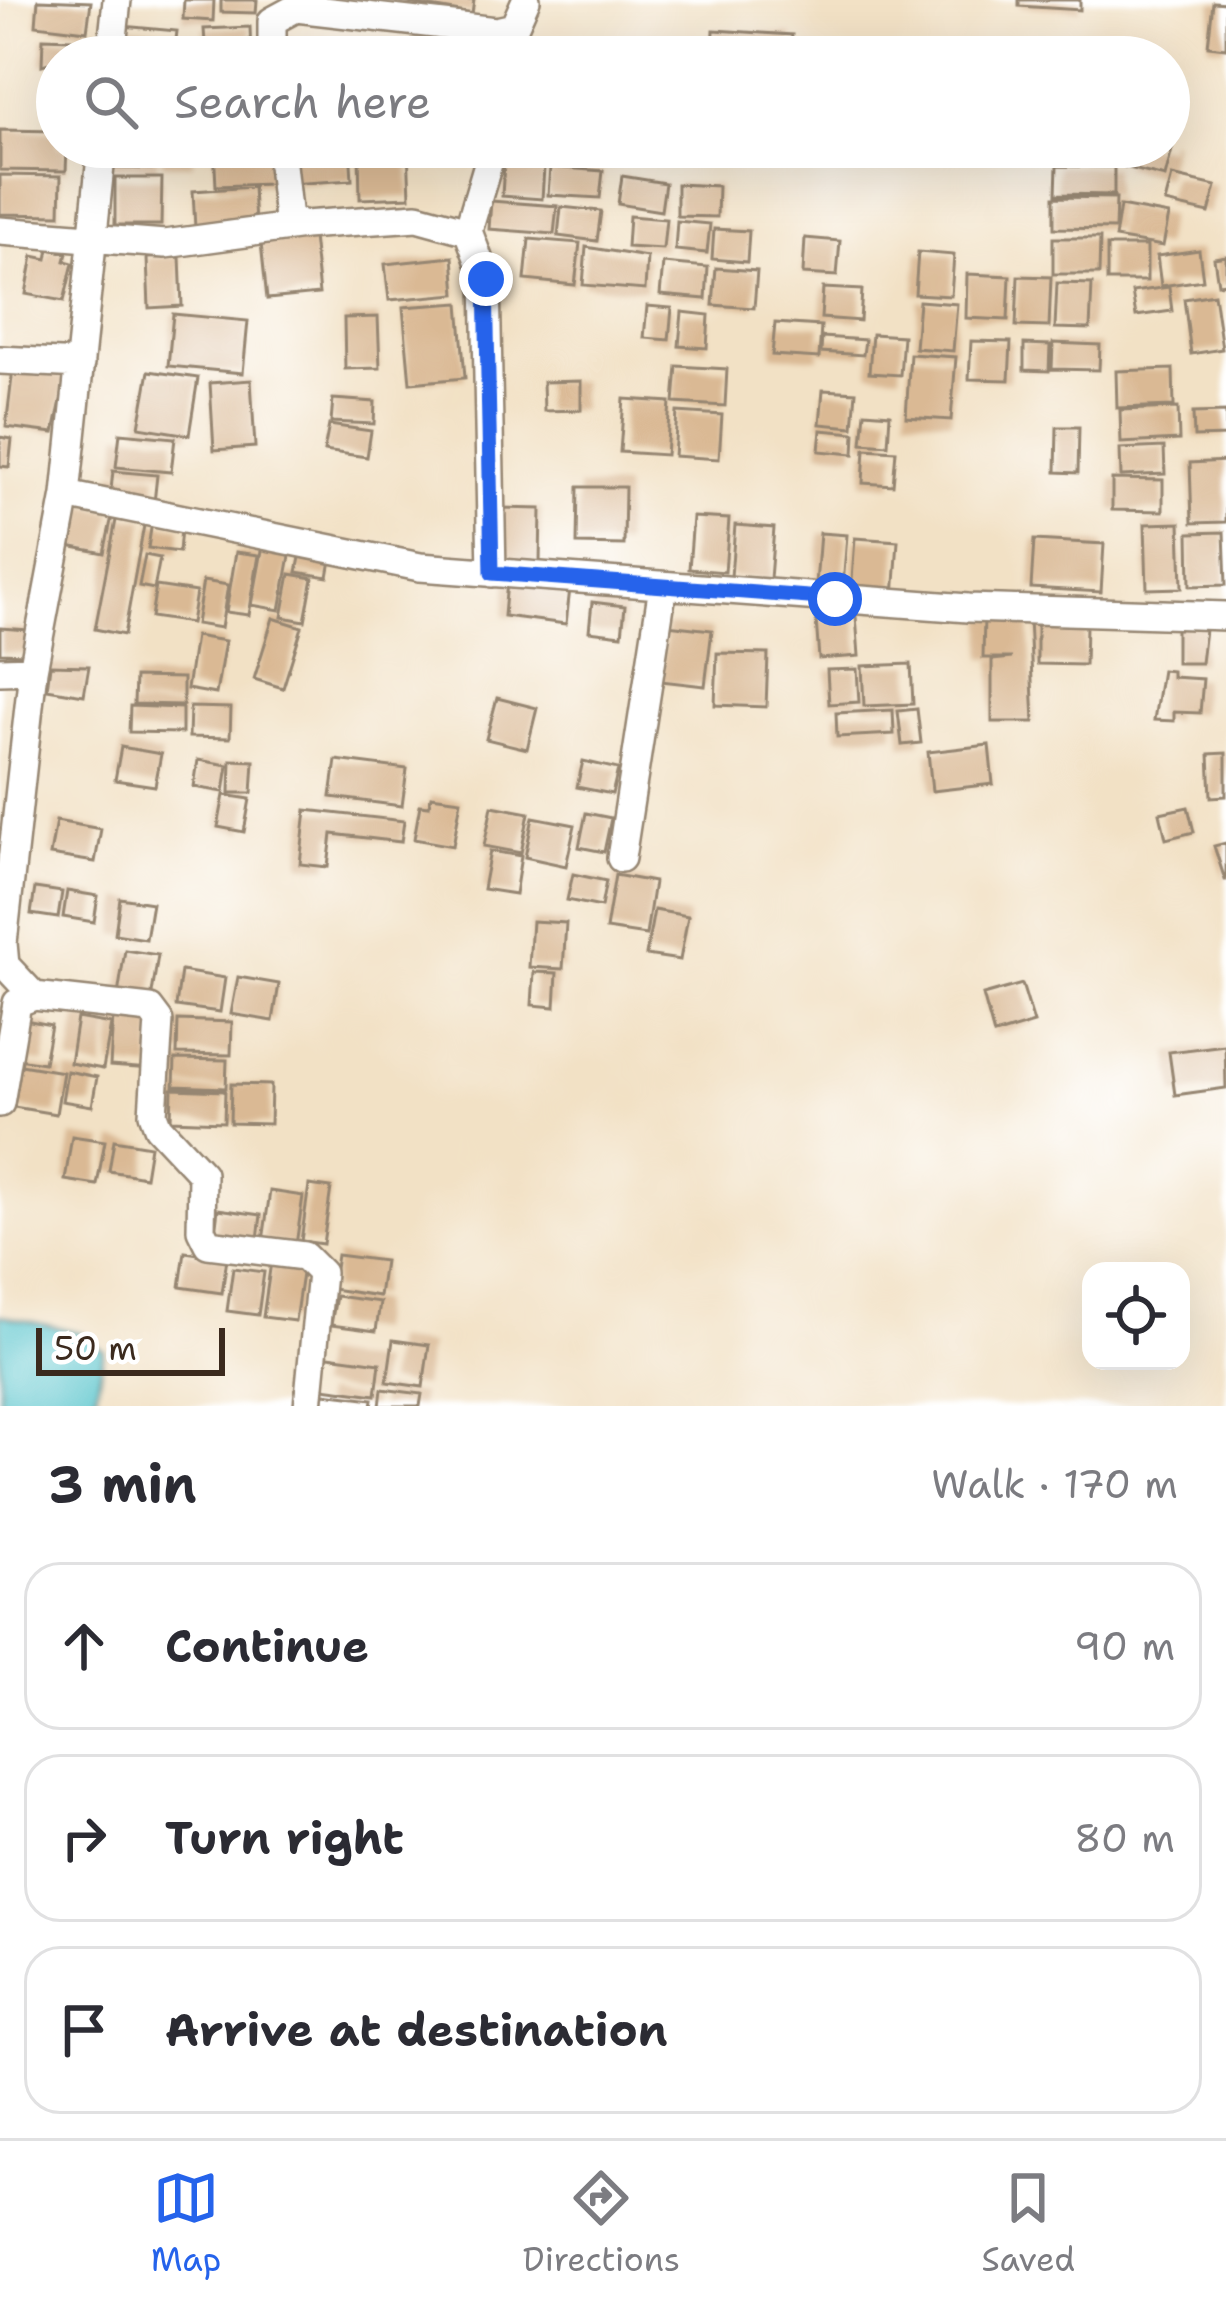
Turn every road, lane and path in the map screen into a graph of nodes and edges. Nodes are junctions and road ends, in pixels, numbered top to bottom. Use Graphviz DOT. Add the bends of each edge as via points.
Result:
graph roads {
  1 [pos="117,0"];
  2 [pos="526,0"];
  3 [pos="514,27"];
  4 [pos="113,36"];
  5 [pos="272,36"];
  6 [pos="513,36"];
  7 [pos="100,168"];
  8 [pos="283,168"];
  9 [pos="488,168"];
  10 [pos="304,225"];
  11 [pos="0,231"];
  12 [pos="468,231"];
  13 [pos="93,240"];
  14 [pos="0,360"];
  15 [pos="80,364"];
  16 [pos="66,495"];
  17 [pos="492,573"];
  18 [pos="663,586"];
  19 [pos="1226,616"];
  20 [pos="0,670"];
  21 [pos="33,670"];
  22 [pos="621,858"];
  23 [pos="34,996"];
  24 [pos="0,1103"];
  25 [pos="308,1406"];
  1 -- 4 [label="street"];
  2 -- 3 [label="street"];
  3 -- 5 [label="street" via="296,8 272,21"];
  3 -- 6 [label="street"];
  7 -- 13 [label="street"];
  8 -- 10 [label="street" via="289,219"];
  9 -- 12 [label="street"];
  10 -- 12 [label="street" via="417,217"];
  10 -- 13 [label="street" via="165,244"];
  11 -- 13 [label="street"];
  12 -- 17 [label="street" via="486,279"];
  13 -- 15 [label="street"];
  14 -- 15 [label="street"];
  15 -- 16 [label="street"];
  16 -- 17 [label="street" via="420,567"];
  16 -- 21 [label="street"];
  17 -- 18 [label="street"];
  18 -- 19 [label="street"];
  18 -- 22 [label="street"];
  20 -- 21 [label="street"];
  21 -- 23 [label="street" via="3,943 5,965"];
  23 -- 24 [label="street" via="17,1003 11,1019"];
  23 -- 25 [label="street" via="134,1005 159,1021 154,1114 202,1174 208,1244 304,1256 321,1273"];
}
